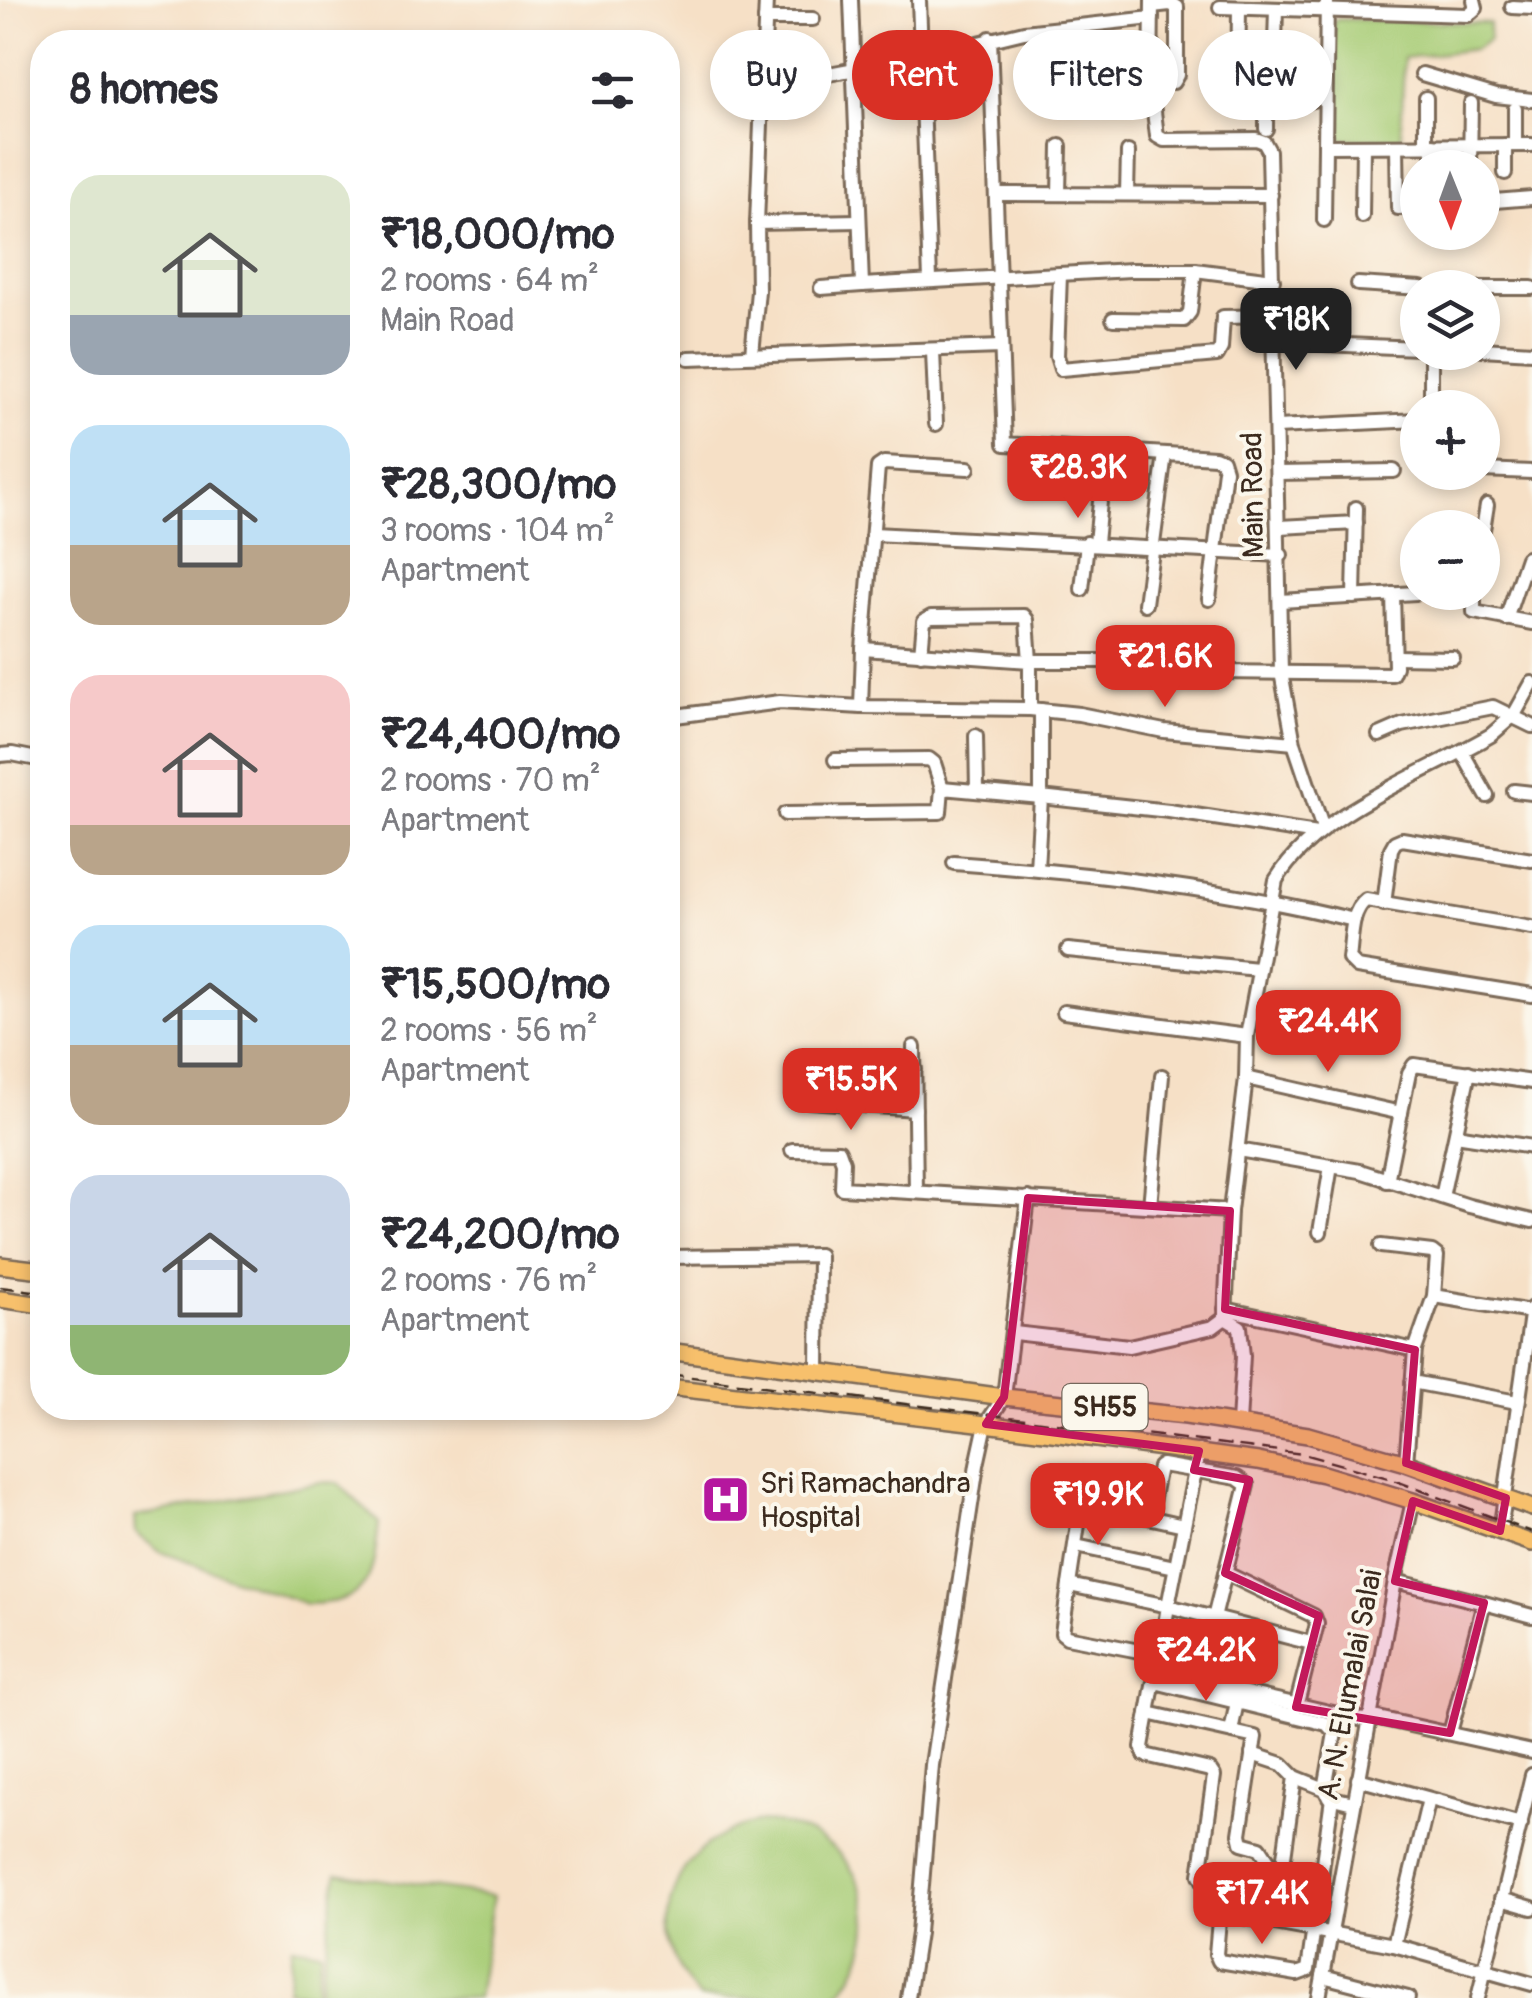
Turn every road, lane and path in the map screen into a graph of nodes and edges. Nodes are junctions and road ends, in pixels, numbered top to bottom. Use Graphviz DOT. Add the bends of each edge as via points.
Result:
graph roads {
  1 [pos="766,0"];
  2 [pos="851,0"];
  3 [pos="919,0"];
  4 [pos="1474,0"];
  5 [pos="1327,5"];
  6 [pos="1512,7"];
  7 [pos="1152,8"];
  8 [pos="1220,8"];
  9 [pos="1239,8"];
  10 [pos="1532,8"];
  11 [pos="1276,9"];
  12 [pos="766,19"];
  13 [pos="813,19"];
  14 [pos="766,30"];
  15 [pos="852,30"];
  16 [pos="920,30"];
  17 [pos="1177,30"];
  18 [pos="1239,30"];
  19 [pos="1275,30"];
  20 [pos="1326,30"];
  21 [pos="993,37"];
  22 [pos="1422,74"];
  23 [pos="1426,98"];
  24 [pos="1532,100"];
  25 [pos="1471,103"];
  26 [pos="993,105"];
  27 [pos="1515,108"];
  28 [pos="762,120"];
  29 [pos="855,120"];
  30 [pos="923,120"];
  31 [pos="1155,120"];
  32 [pos="1266,120"];
  33 [pos="1325,120"];
  34 [pos="1266,129"];
  35 [pos="1532,144"];
  36 [pos="1470,145"];
  37 [pos="1510,145"];
  38 [pos="1060,146"];
  39 [pos="1324,146"];
  40 [pos="1363,146"];
  41 [pos="1398,146"];
  42 [pos="1429,146"];
  43 [pos="1430,150"];
  44 [pos="1470,150"];
  45 [pos="1128,152"];
  46 [pos="1505,173"];
  47 [pos="997,194"];
  48 [pos="1059,194"];
  49 [pos="1127,194"];
  50 [pos="1271,195"];
  51 [pos="1532,198"];
  52 [pos="1500,201"];
  53 [pos="1400,208"];
  54 [pos="1362,216"];
  55 [pos="1324,220"];
  56 [pos="858,222"];
  57 [pos="757,223"];
  58 [pos="1195,270"];
  59 [pos="998,276"];
  60 [pos="1060,276"];
  61 [pos="930,280"];
  62 [pos="1273,280"];
  63 [pos="862,284"];
  64 [pos="1358,284"];
  65 [pos="1400,287"];
  66 [pos="820,288"];
  67 [pos="1500,288"];
  68 [pos="1532,288"];
  69 [pos="1274,316"];
  70 [pos="1113,319"];
  71 [pos="1274,342"];
  72 [pos="1000,347"];
  73 [pos="1400,347"];
  74 [pos="933,350"];
  75 [pos="1500,351"];
  76 [pos="1532,352"];
  77 [pos="752,354"];
  78 [pos="689,358"];
  79 [pos="1400,421"];
  80 [pos="936,424"];
  81 [pos="1277,427"];
  82 [pos="1104,450"];
  83 [pos="1165,454"];
  84 [pos="968,468"];
  85 [pos="1394,471"];
  86 [pos="1500,471"];
  87 [pos="1532,472"];
  88 [pos="1278,473"];
  89 [pos="1487,505"];
  90 [pos="1486,510"];
  91 [pos="1280,527"];
  92 [pos="873,534"];
  93 [pos="1092,543"];
  94 [pos="1152,547"];
  95 [pos="1216,551"];
  96 [pos="1280,555"];
  97 [pos="1527,558"];
  98 [pos="1082,589"];
  99 [pos="1393,594"];
  100 [pos="1400,594"];
  101 [pos="1354,596"];
  102 [pos="1209,598"];
  103 [pos="1280,602"];
  104 [pos="1144,604"];
  105 [pos="1474,610"];
  106 [pos="1506,619"];
  107 [pos="1532,623"];
  108 [pos="1194,644"];
  109 [pos="863,649"];
  110 [pos="922,654"];
  111 [pos="1395,656"];
  112 [pos="1453,658"];
  113 [pos="1030,661"];
  114 [pos="1220,672"];
  115 [pos="1281,672"];
  116 [pos="1532,682"];
  117 [pos="861,707"];
  118 [pos="1035,710"];
  119 [pos="680,715"];
  120 [pos="1514,715"];
  121 [pos="1532,726"];
  122 [pos="1379,735"];
  123 [pos="976,736"];
  124 [pos="1294,743"];
  125 [pos="1462,752"];
  126 [pos="0,755"];
  127 [pos="30,758"];
  128 [pos="835,760"];
  129 [pos="942,788"];
  130 [pos="976,790"];
  131 [pos="1514,791"];
  132 [pos="1532,793"];
  133 [pos="1487,796"];
  134 [pos="1041,797"];
  135 [pos="785,814"];
  136 [pos="1320,832"];
  137 [pos="1532,860"];
  138 [pos="954,863"];
  139 [pos="1036,869"];
  140 [pos="1272,900"];
  141 [pos="1384,904"];
  142 [pos="1354,920"];
  143 [pos="1532,928"];
  144 [pos="1068,950"];
  145 [pos="1257,969"];
  146 [pos="1532,994"];
  147 [pos="1064,1012"];
  148 [pos="1247,1036"];
  149 [pos="914,1047"];
  150 [pos="805,1059"];
  151 [pos="915,1069"];
  152 [pos="1469,1072"];
  153 [pos="1162,1076"];
  154 [pos="1246,1078"];
  155 [pos="1532,1082"];
  156 [pos="809,1101"];
  157 [pos="915,1109"];
  158 [pos="1400,1113"];
  159 [pos="1456,1135"];
  160 [pos="1532,1148"];
  161 [pos="792,1150"];
  162 [pos="1238,1150"];
  163 [pos="1331,1166"];
  164 [pos="1386,1181"];
  165 [pos="916,1192"];
  166 [pos="1028,1198"];
  167 [pos="1442,1198"];
  168 [pos="1150,1206"];
  169 [pos="1230,1211"];
  170 [pos="1532,1221"];
  171 [pos="1320,1232"];
  172 [pos="1381,1246"];
  173 [pos="680,1257"];
  174 [pos="0,1265"];
  175 [pos="30,1269"];
  176 [pos="1434,1296"];
  177 [pos="0,1300"];
  178 [pos="30,1304"];
  179 [pos="1532,1310"];
  180 [pos="1225,1314"];
  181 [pos="1014,1333"];
  182 [pos="1415,1350"];
  183 [pos="680,1354"];
  184 [pos="818,1373"];
  185 [pos="1412,1382"];
  186 [pos="680,1388"];
  187 [pos="1004,1397"];
  188 [pos="1517,1402"];
  189 [pos="1238,1423"];
  190 [pos="986,1424"];
  191 [pos="1199,1451"];
  192 [pos="1406,1463"];
  193 [pos="1194,1470"];
  194 [pos="1506,1498"];
  195 [pos="1413,1501"];
  196 [pos="1532,1508"];
  197 [pos="1150,1517"];
  198 [pos="1184,1525"];
  199 [pos="1500,1531"];
  200 [pos="1532,1543"];
  201 [pos="1076,1546"];
  202 [pos="1175,1566"];
  203 [pos="1225,1574"];
  204 [pos="1394,1581"];
  205 [pos="1069,1585"];
  206 [pos="1484,1603"];
  207 [pos="1168,1606"];
  208 [pos="1532,1616"];
  209 [pos="1214,1618"];
  210 [pos="1311,1643"];
  211 [pos="1160,1655"];
  212 [pos="1237,1702"];
  213 [pos="1296,1706"];
  214 [pos="1148,1713"];
  215 [pos="1369,1719"];
  216 [pos="1231,1731"];
  217 [pos="1450,1734"];
  218 [pos="1532,1752"];
  219 [pos="1252,1754"];
  220 [pos="1532,1775"];
  221 [pos="1295,1776"];
  222 [pos="1358,1779"];
  223 [pos="1328,1793"];
  224 [pos="1429,1799"];
  225 [pos="1353,1804"];
  226 [pos="1521,1824"];
  227 [pos="1501,1900"];
  228 [pos="1532,1908"];
  229 [pos="1220,1913"];
  230 [pos="1258,1920"];
  231 [pos="1274,1922"];
  232 [pos="1313,1929"];
  233 [pos="1329,1931"];
  234 [pos="1394,1946"];
  235 [pos="1482,1973"];
  236 [pos="1323,1976"];
  237 [pos="1532,1984"];
  238 [pos="908,1998"];
  239 [pos="1318,1998"];
  240 [pos="1408,1998"];
  241 [pos="1478,1998"];
  1 -- 12 [label="street"];
  2 -- 15 [label="street"];
  3 -- 16 [label="street"];
  4 -- 5 [label="street" via="1468,15"];
  5 -- 11 [label="street"];
  5 -- 20 [label="street"];
  6 -- 10 [label="street"];
  7 -- 17 [label="street" via="1170,4"];
  7 -- 21 [label="street"];
  8 -- 9 [label="street"];
  9 -- 11 [label="street"];
  9 -- 18 [label="street"];
  11 -- 19 [label="street"];
  12 -- 13 [label="street"];
  12 -- 14 [label="street"];
  22 -- 24 [label="street"];
  23 -- 42 [label="street"];
  25 -- 36 [label="street"];
  26 -- 47 [label="street"];
  27 -- 37 [label="street"];
  28 -- 57 [label="street"];
  29 -- 56 [label="street"];
  30 -- 61 [label="street"];
  31 -- 50 [label="street, Main Road" via="1164,140 1264,142"];
  32 -- 34 [label="street"];
  33 -- 39 [label="street"];
  35 -- 37 [label="street"];
  36 -- 37 [label="street"];
  36 -- 42 [label="street"];
  36 -- 44 [label="street"];
  37 -- 46 [label="street"];
  38 -- 48 [label="street"];
  39 -- 40 [label="street"];
  39 -- 55 [label="street"];
  40 -- 41 [label="street"];
  40 -- 54 [label="street"];
  41 -- 42 [label="street"];
  41 -- 53 [label="street"];
  42 -- 43 [label="street"];
  45 -- 49 [label="street"];
  47 -- 48 [label="street"];
  47 -- 59 [label="street"];
  48 -- 49 [label="street"];
  49 -- 50 [label="street"];
  50 -- 62 [label="street, Main Road"];
  51 -- 52 [label="street"];
  56 -- 57 [label="street"];
  56 -- 63 [label="street"];
  57 -- 77 [label="street"];
  58 -- 60 [label="street"];
  58 -- 62 [label="street"];
  58 -- 70 [label="street" via="1184,320"];
  59 -- 60 [label="street"];
  59 -- 61 [label="street"];
  59 -- 72 [label="street"];
  60 -- 69 [label="street" via="1061,369 1217,355 1224,318"];
  61 -- 63 [label="street"];
  62 -- 69 [label="street, Main Road"];
  63 -- 66 [label="street"];
  64 -- 65 [label="street"];
  67 -- 68 [label="street"];
  69 -- 71 [label="street, Main Road"];
  71 -- 73 [label="street"];
  71 -- 81 [label="street, Main Road"];
  72 -- 74 [label="street"];
  72 -- 82 [label="street" via="1005,444"];
  74 -- 77 [label="street"];
  74 -- 80 [label="street"];
  75 -- 76 [label="street"];
  77 -- 78 [label="street"];
  79 -- 81 [label="street"];
  81 -- 88 [label="street, Main Road"];
  82 -- 83 [label="street"];
  82 -- 93 [label="street"];
  83 -- 94 [label="street"];
  83 -- 95 [label="street" via="1215,457 1224,464"];
  84 -- 92 [label="street" via="880,464"];
  85 -- 88 [label="street"];
  86 -- 87 [label="street"];
  88 -- 91 [label="street, Main Road"];
  89 -- 90 [label="street"];
  91 -- 96 [label="street, Main Road"];
  91 -- 101 [label="street" via="1356,516"];
  92 -- 93 [label="street"];
  92 -- 109 [label="street"];
  93 -- 94 [label="street"];
  93 -- 98 [label="street"];
  94 -- 95 [label="street"];
  94 -- 104 [label="street"];
  95 -- 96 [label="street"];
  95 -- 102 [label="street"];
  96 -- 103 [label="street, Main Road"];
  97 -- 106 [label="street"];
  99 -- 100 [label="street"];
  99 -- 101 [label="street"];
  99 -- 111 [label="street"];
  101 -- 103 [label="street"];
  103 -- 115 [label="street, Main Road"];
  105 -- 106 [label="street"];
  106 -- 107 [label="street"];
  108 -- 113 [label="street" via="1188,662"];
  109 -- 110 [label="street"];
  109 -- 117 [label="street"];
  110 -- 113 [label="street"];
  110 -- 113 [label="street" via="927,618 1020,615 1028,620"];
  111 -- 112 [label="street"];
  111 -- 115 [label="street" via="1389,675"];
  113 -- 118 [label="street"];
  114 -- 115 [label="street"];
  115 -- 124 [label="street, Main Road"];
  116 -- 120 [label="street"];
  117 -- 118 [label="street"];
  117 -- 119 [label="street" via="780,702"];
  118 -- 124 [label="street"];
  118 -- 134 [label="street"];
  120 -- 121 [label="street"];
  120 -- 122 [label="street" via="1492,706"];
  120 -- 125 [label="street"];
  123 -- 130 [label="street"];
  124 -- 136 [label="street, Main Road"];
  125 -- 133 [label="street"];
  125 -- 136 [label="street"];
  126 -- 127 [label="street"];
  128 -- 129 [label="street" via="929,759"];
  129 -- 130 [label="street"];
  129 -- 135 [label="street" via="940,812"];
  130 -- 134 [label="street"];
  131 -- 132 [label="street"];
  134 -- 136 [label="street"];
  134 -- 139 [label="street"];
  136 -- 140 [label="street" via="1290,858"];
  137 -- 141 [label="street" via="1402,839 1391,849"];
  138 -- 139 [label="street"];
  139 -- 140 [label="street"];
  140 -- 142 [label="street"];
  140 -- 145 [label="street"];
  141 -- 142 [label="street" via="1362,902"];
  141 -- 143 [label="street"];
  142 -- 146 [label="street" via="1349,959 1357,967"];
  144 -- 145 [label="street"];
  145 -- 148 [label="street"];
  147 -- 148 [label="street"];
  148 -- 154 [label="street"];
  149 -- 151 [label="street"];
  150 -- 151 [label="street"];
  151 -- 157 [label="street"];
  152 -- 155 [label="street"];
  152 -- 158 [label="street" via="1414,1066"];
  152 -- 159 [label="street"];
  153 -- 168 [label="street"];
  154 -- 158 [label="street"];
  154 -- 162 [label="street"];
  156 -- 157 [label="street"];
  157 -- 165 [label="street"];
  158 -- 164 [label="street"];
  159 -- 160 [label="street"];
  159 -- 167 [label="street"];
  161 -- 165 [label="street" via="839,1150 842,1188"];
  162 -- 163 [label="street"];
  162 -- 169 [label="street"];
  163 -- 164 [label="street"];
  163 -- 171 [label="street"];
  164 -- 167 [label="street"];
  165 -- 166 [label="street"];
  166 -- 168 [label="street"];
  166 -- 181 [label="street"];
  167 -- 170 [label="street"];
  168 -- 169 [label="street"];
  169 -- 180 [label="street"];
  172 -- 176 [label="street" via="1436,1254"];
  173 -- 184 [label="street" via="819,1255"];
  174 -- 175 [label="main road"];
  176 -- 179 [label="street"];
  176 -- 182 [label="street"];
  177 -- 178 [label="main road"];
  179 -- 188 [label="street"];
  180 -- 181 [label="street" via="1213,1327 1128,1346"];
  180 -- 182 [label="street"];
  180 -- 189 [label="street" via="1240,1327 1242,1342"];
  181 -- 187 [label="street"];
  182 -- 185 [label="street"];
  183 -- 184 [label="main road, SH55"];
  184 -- 187 [label="main road, SH55"];
  185 -- 188 [label="street"];
  185 -- 192 [label="street"];
  186 -- 190 [label="main road, SH55"];
  187 -- 189 [label="main road, SH55"];
  187 -- 190 [label="street"];
  188 -- 194 [label="street"];
  189 -- 192 [label="main road, SH55"];
  190 -- 191 [label="main road, SH55"];
  190 -- 238 [label="street" via="932,1765"];
  191 -- 193 [label="street"];
  191 -- 195 [label="main road, SH55" via="1323,1474"];
  192 -- 194 [label="main road, SH55"];
  193 -- 197 [label="street" via="1159,1468"];
  193 -- 198 [label="street"];
  193 -- 203 [label="street" via="1247,1485"];
  194 -- 196 [label="main road, SH55"];
  194 -- 199 [label="street"];
  195 -- 199 [label="main road, SH55"];
  195 -- 204 [label="street, A. N. Elumalai Salai"];
  197 -- 198 [label="street"];
  197 -- 201 [label="street" via="1085,1504"];
  198 -- 202 [label="street"];
  199 -- 200 [label="main road, SH55"];
  201 -- 202 [label="street"];
  201 -- 205 [label="street"];
  202 -- 207 [label="street"];
  203 -- 209 [label="street"];
  203 -- 210 [label="street" via="1308,1611 1316,1624"];
  204 -- 206 [label="street"];
  204 -- 215 [label="street, A. N. Elumalai Salai"];
  205 -- 207 [label="street"];
  205 -- 211 [label="street" via="1061,1626 1067,1638"];
  206 -- 208 [label="street"];
  206 -- 217 [label="street"];
  207 -- 209 [label="street"];
  207 -- 211 [label="street"];
  209 -- 210 [label="street"];
  210 -- 213 [label="street"];
  211 -- 213 [label="street" via="1159,1673"];
  212 -- 214 [label="street" via="1155,1682"];
  212 -- 216 [label="street"];
  212 -- 223 [label="street" via="1330,1726 1335,1733"];
  213 -- 215 [label="street"];
  214 -- 216 [label="street"];
  214 -- 229 [label="street" via="1145,1756 1214,1776 1200,1875 1205,1884 1222,1886"];
  215 -- 217 [label="street"];
  215 -- 222 [label="street, A. N. Elumalai Salai"];
  216 -- 219 [label="street" via="1255,1737"];
  217 -- 218 [label="street"];
  219 -- 221 [label="street"];
  219 -- 230 [label="street" via="1240,1839 1268,1860"];
  220 -- 226 [label="street"];
  221 -- 223 [label="street"];
  221 -- 231 [label="street"];
  222 -- 224 [label="street"];
  222 -- 225 [label="street, A. N. Elumalai Salai"];
  223 -- 225 [label="street"];
  223 -- 232 [label="street"];
  224 -- 226 [label="street"];
  224 -- 234 [label="street"];
  225 -- 233 [label="street, A. N. Elumalai Salai"];
  226 -- 227 [label="street"];
  227 -- 228 [label="street"];
  227 -- 235 [label="street"];
  229 -- 230 [label="street"];
  229 -- 232 [label="street" via="1216,1958 1224,1963 1303,1974"];
  230 -- 231 [label="street"];
  231 -- 232 [label="street"];
  232 -- 233 [label="street"];
  233 -- 234 [label="street"];
  233 -- 236 [label="street, A. N. Elumalai Salai"];
  234 -- 235 [label="street"];
  235 -- 237 [label="street"];
  235 -- 241 [label="street"];
  236 -- 239 [label="street, A. N. Elumalai Salai"];
  236 -- 240 [label="street"];
}
